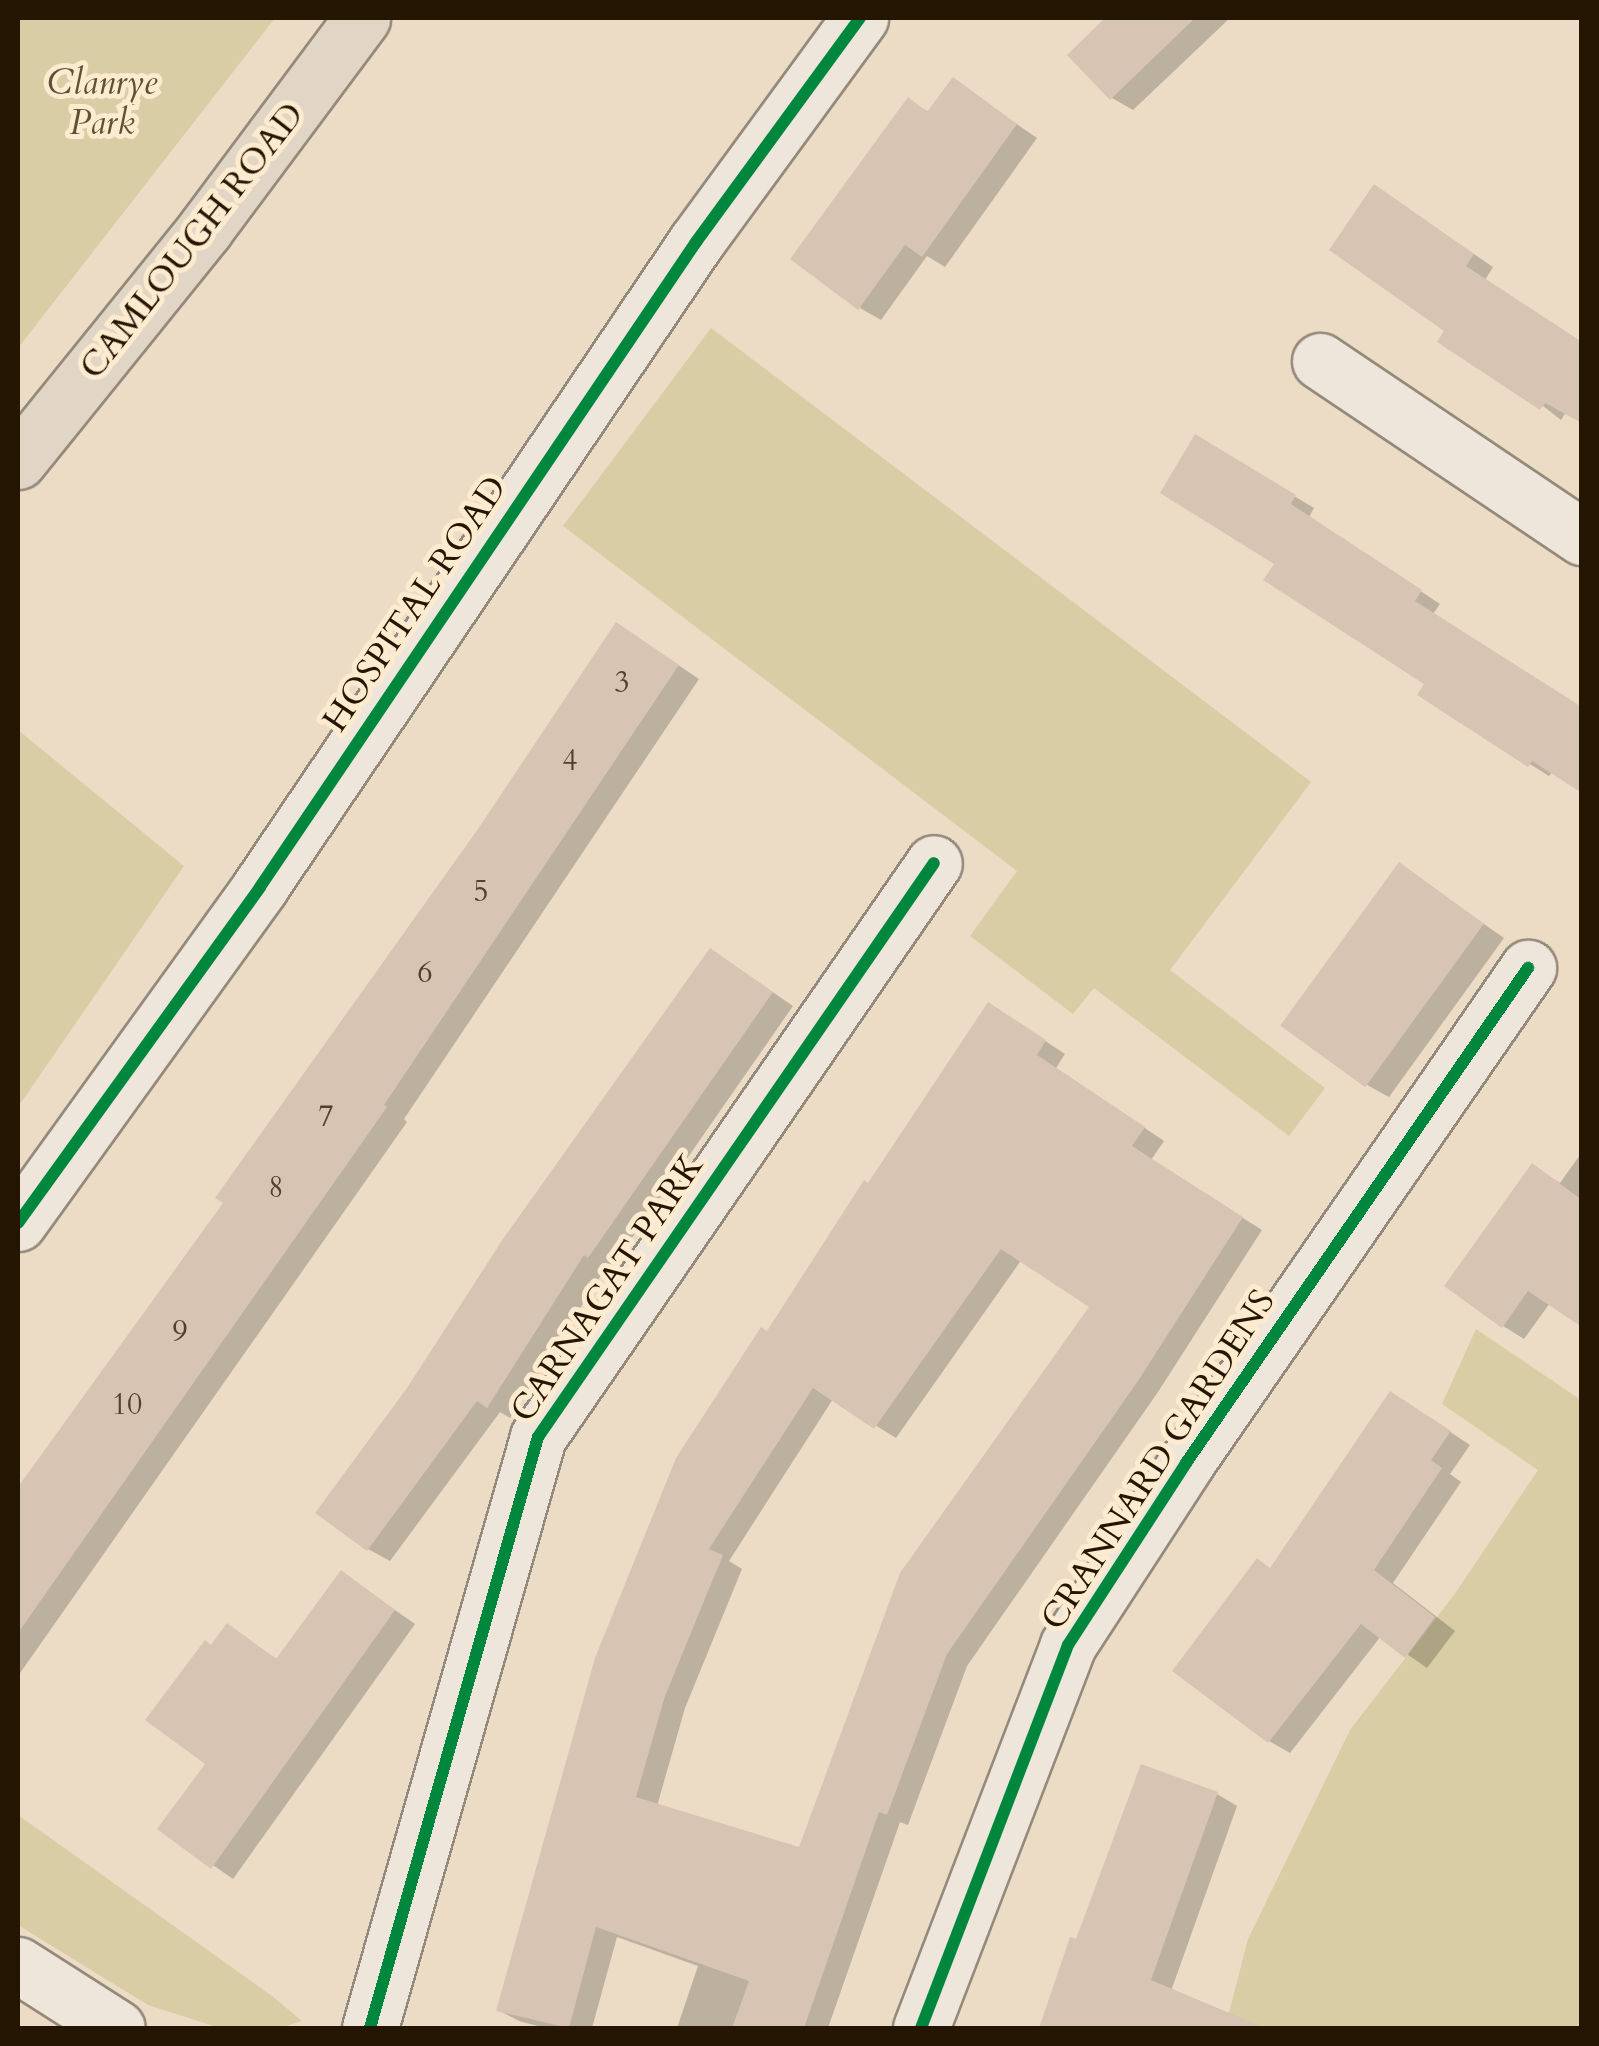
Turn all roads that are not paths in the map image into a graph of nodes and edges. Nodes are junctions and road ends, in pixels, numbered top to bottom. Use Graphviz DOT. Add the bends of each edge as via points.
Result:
graph roads {
  1 [pos="362,18"];
  2 [pos="860,18"];
  3 [pos="1320,361"];
  4 [pos="18,461"];
  5 [pos="1582,536"];
  6 [pos="934,863"];
  7 [pos="1528,968"];
  8 [pos="18,1224"];
  9 [pos="18,1965"];
  10 [pos="117,2028"];
  11 [pos="370,2028"];
  12 [pos="921,2028"];
  1 -- 4 [label="main road, CAMLOUGH ROAD" via="206,229"];
  2 -- 8 [label="street, HOSPITAL ROAD" via="696,242 260,887"];
  3 -- 5 [label="street"];
  6 -- 11 [label="street, CARNAGAT PARK" via="538,1437"];
  7 -- 12 [label="street, CRANNARD GARDENS" via="1186,1463 1068,1646"];
  9 -- 10 [label="street"];
}
